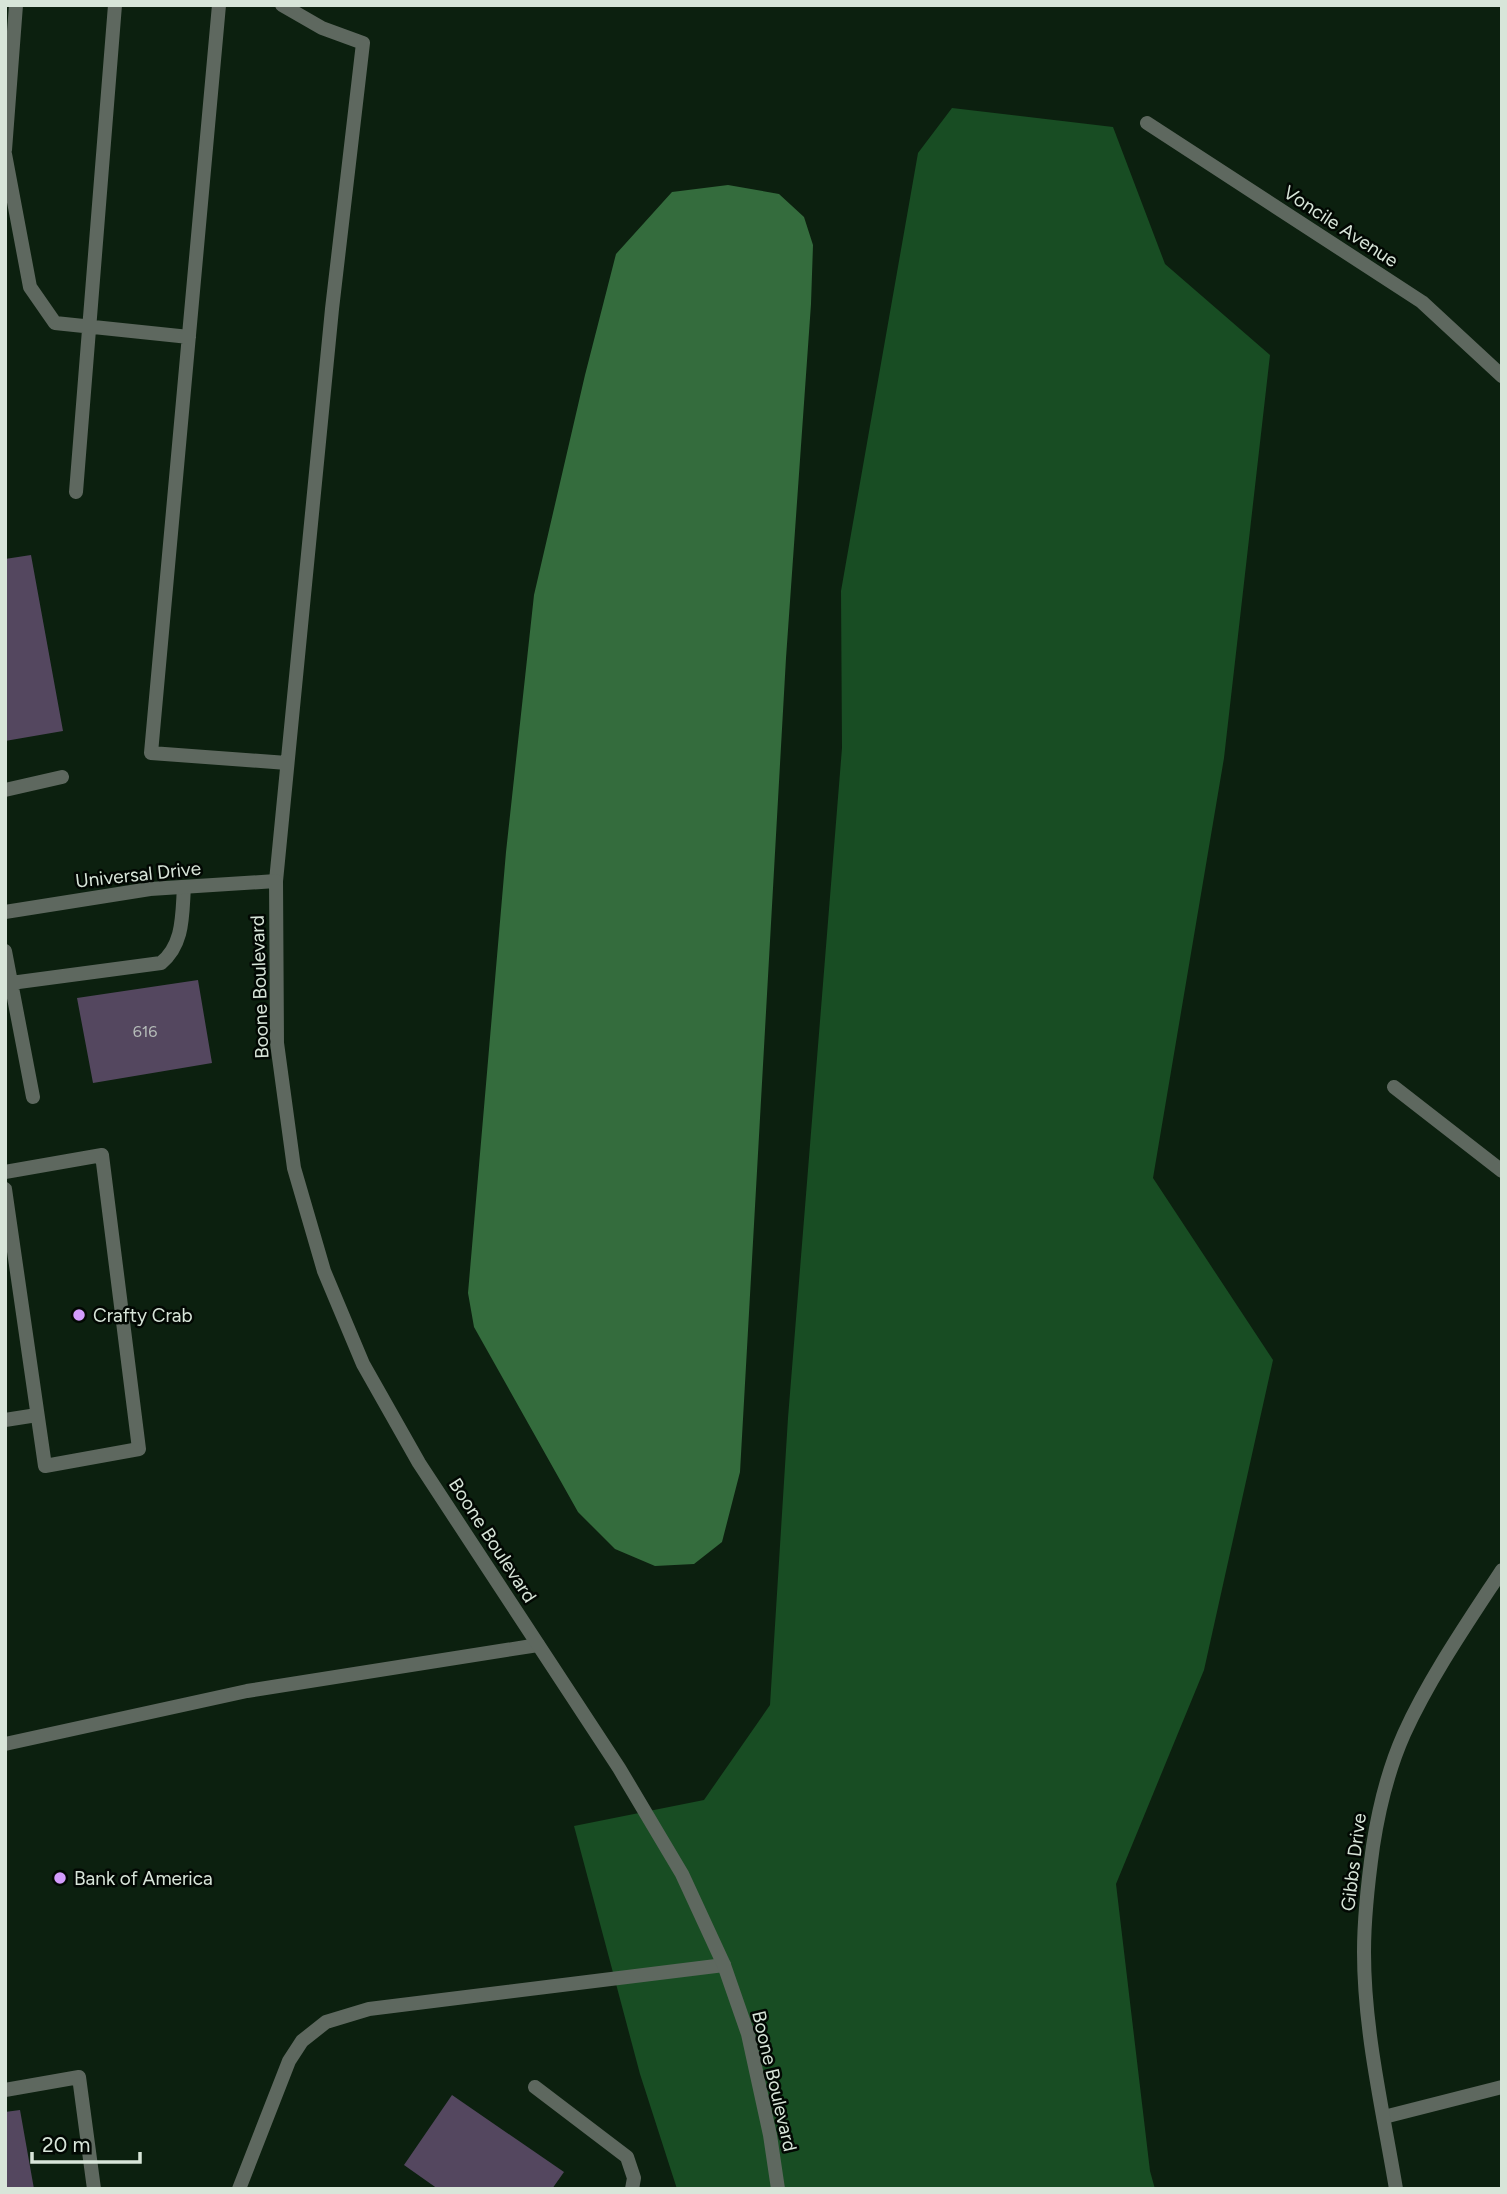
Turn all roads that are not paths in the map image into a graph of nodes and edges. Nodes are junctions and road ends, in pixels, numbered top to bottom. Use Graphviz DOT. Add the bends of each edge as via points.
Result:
graph roads {
  1 [pos="16,5"];
  2 [pos="115,5"];
  3 [pos="219,5"];
  4 [pos="282,5"];
  5 [pos="1147,123"];
  6 [pos="5,152"];
  7 [pos="89,326"];
  8 [pos="188,337"];
  9 [pos="1502,376"];
  10 [pos="76,492"];
  11 [pos="287,763"];
  12 [pos="62,777"];
  13 [pos="5,790"];
  14 [pos="276,881"];
  15 [pos="184,887"];
  16 [pos="5,912"];
  17 [pos="5,951"];
  18 [pos="11,984"];
  19 [pos="1394,1087"];
  20 [pos="33,1097"];
  21 [pos="1502,1171"];
  22 [pos="5,1172"];
  23 [pos="5,1189"];
  24 [pos="37,1415"];
  25 [pos="5,1420"];
  26 [pos="1502,1570"];
  27 [pos="538,1645"];
  28 [pos="5,1744"];
  29 [pos="724,1965"];
  30 [pos="535,2087"];
  31 [pos="1502,2087"];
  32 [pos="5,2090"];
  33 [pos="1384,2117"];
  34 [pos="93,2189"];
  35 [pos="239,2189"];
  36 [pos="632,2189"];
  37 [pos="778,2189"];
  38 [pos="1396,2189"];
  1 -- 6 [label="street"];
  2 -- 7 [label="street"];
  3 -- 8 [label="street"];
  4 -- 11 [label="street, Boone Boulevard" via="322,28 363,43"];
  5 -- 9 [label="street, Voncile Avenue" via="1422,302"];
  6 -- 7 [label="street" via="30,287 55,323"];
  7 -- 8 [label="street"];
  7 -- 10 [label="street"];
  8 -- 11 [label="street" via="150,753"];
  11 -- 14 [label="street, Boone Boulevard"];
  12 -- 13 [label="street"];
  14 -- 15 [label="street, Universal Drive"];
  14 -- 27 [label="street, Boone Boulevard" via="277,1043 294,1168 324,1271 363,1364 419,1463"];
  15 -- 16 [label="street, Universal Drive"];
  15 -- 18 [label="street" via="182,927 169,957 160,963"];
  17 -- 18 [label="street"];
  18 -- 20 [label="street"];
  19 -- 21 [label="street"];
  22 -- 24 [label="street" via="102,1155 139,1450 45,1466"];
  23 -- 24 [label="street"];
  24 -- 25 [label="street"];
  26 -- 33 [label="street, Gibbs Drive" via="1405,1733 1378,1812 1366,1892 1364,1954 1371,2040"];
  27 -- 28 [label="street" via="247,1691"];
  27 -- 29 [label="street, Boone Boulevard" via="682,1874"];
  29 -- 35 [label="street" via="369,2009 326,2022 302,2040 289,2062"];
  29 -- 37 [label="street, Boone Boulevard" via="748,2034"];
  30 -- 36 [label="street" via="627,2157 634,2178"];
  31 -- 33 [label="street"];
  32 -- 34 [label="street" via="79,2077"];
  33 -- 38 [label="street, Gibbs Drive"];
}
